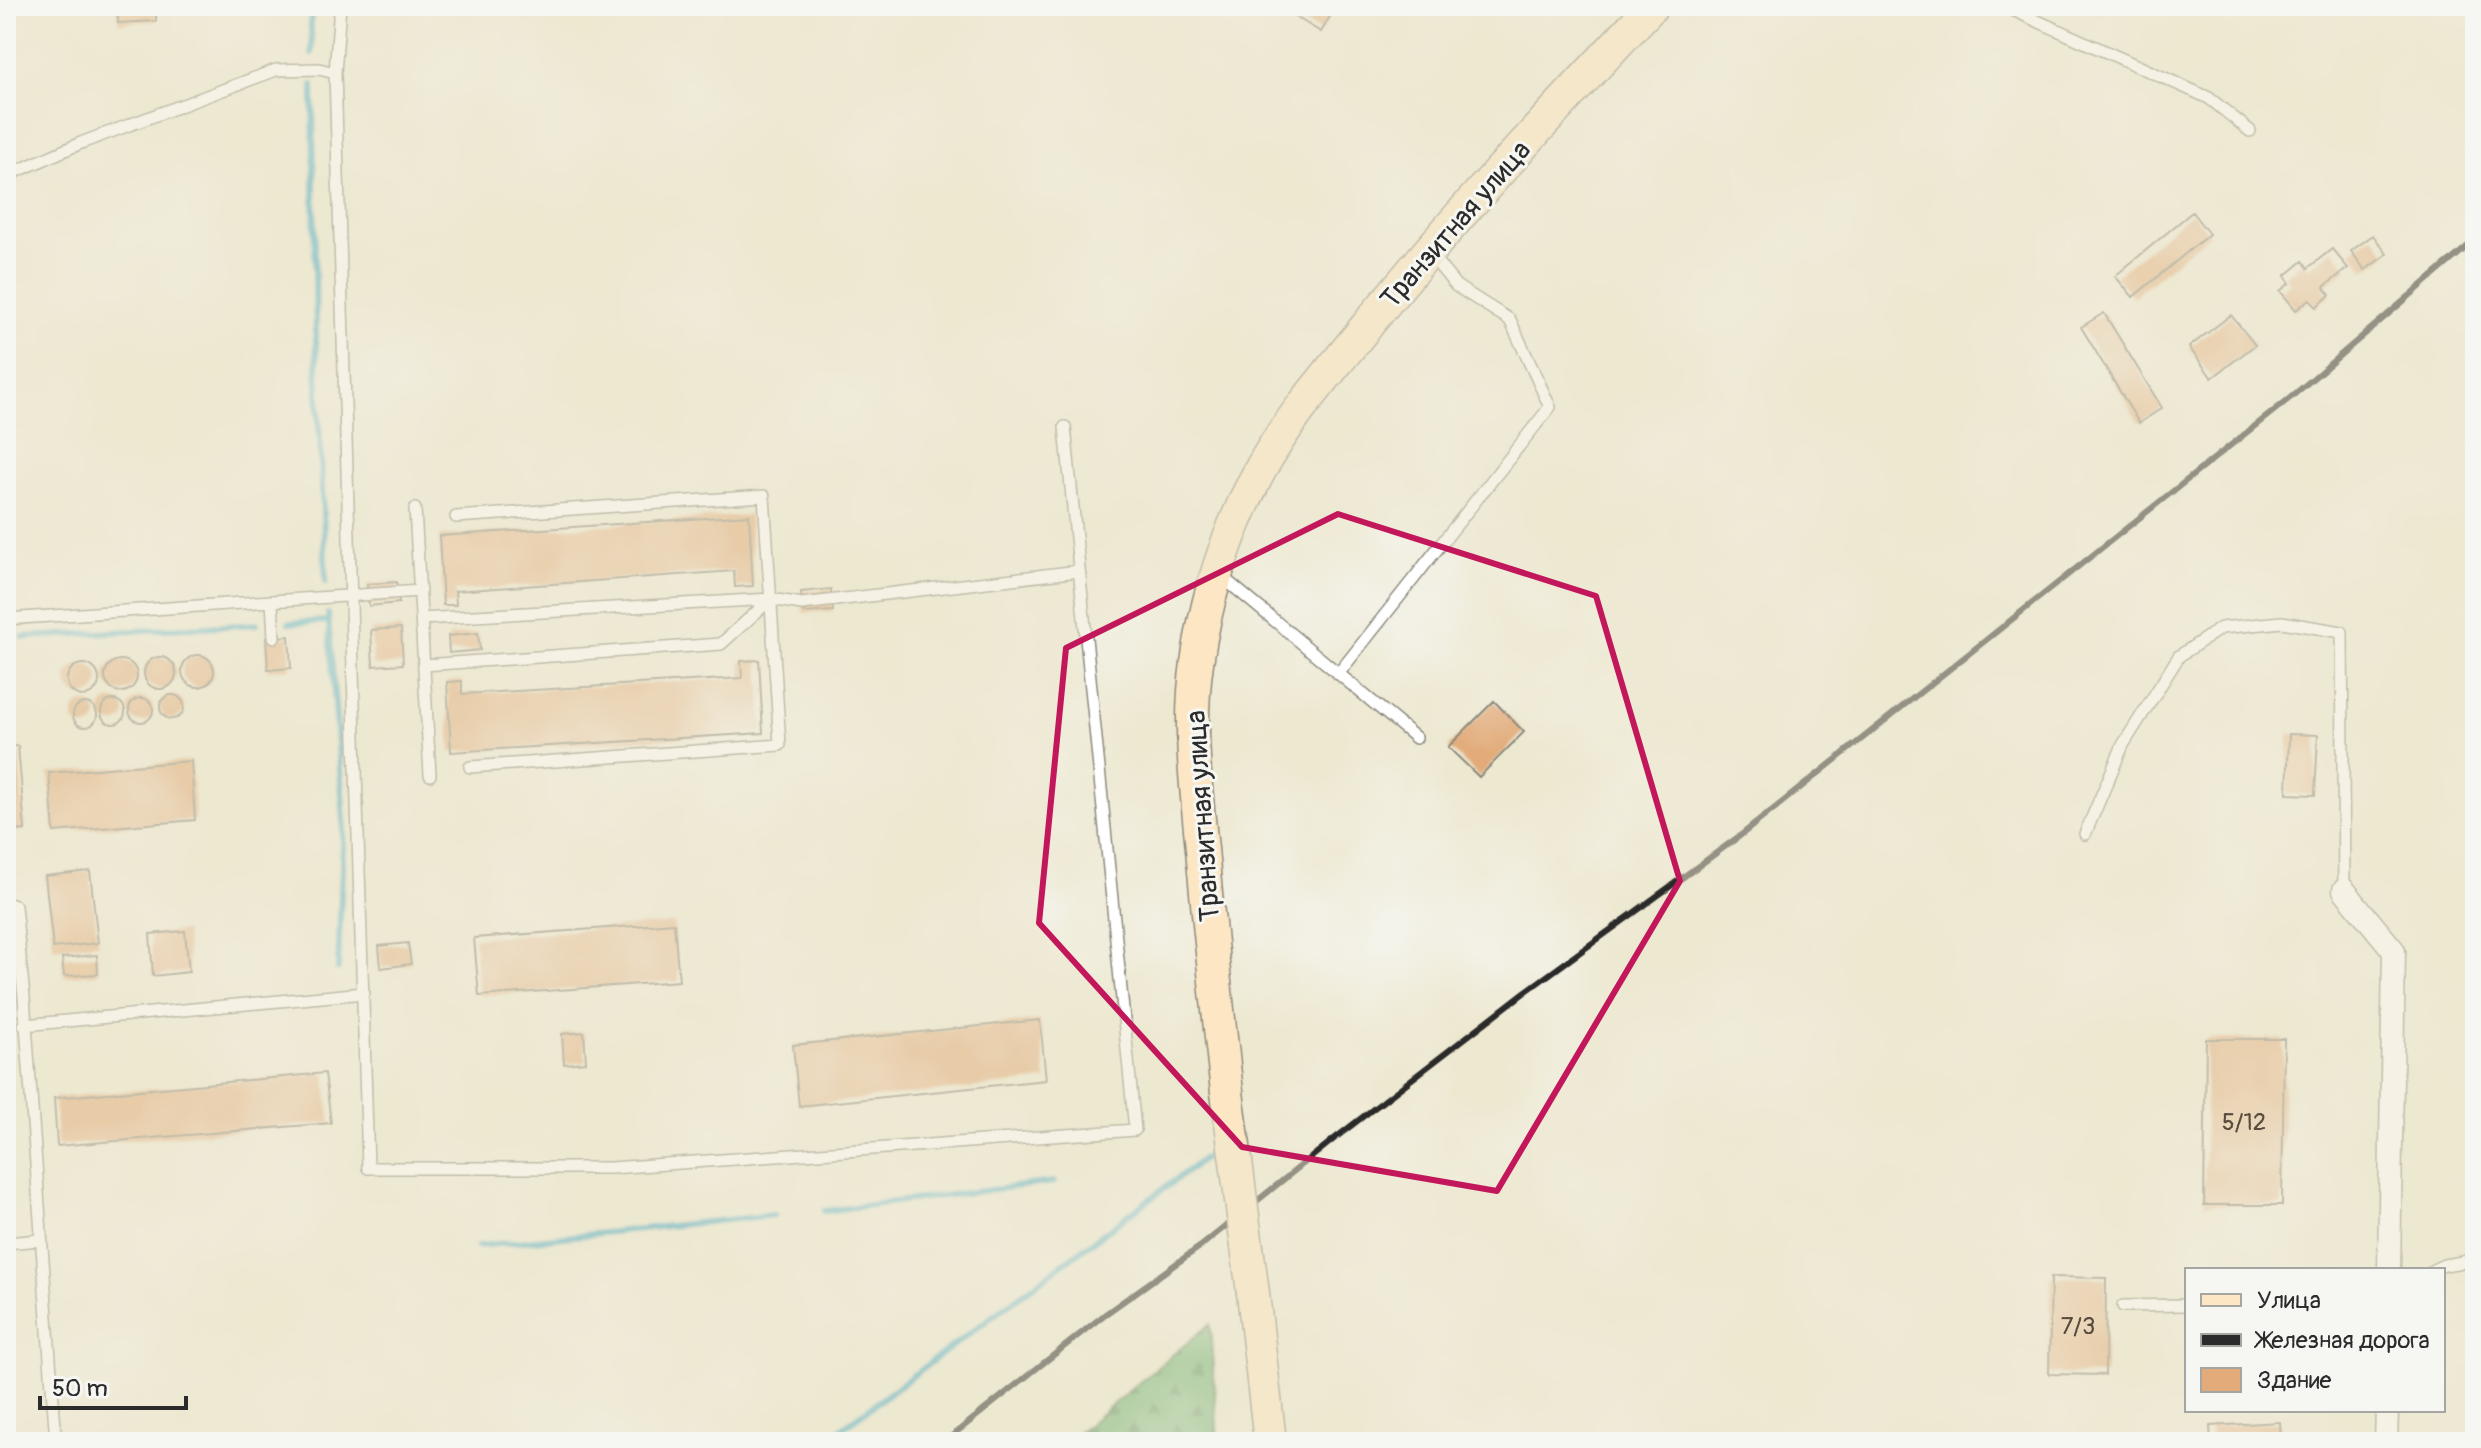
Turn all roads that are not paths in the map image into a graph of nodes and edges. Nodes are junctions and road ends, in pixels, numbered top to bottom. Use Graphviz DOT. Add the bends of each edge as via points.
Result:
graph roads {
  1 [pos="340,6"];
  2 [pos="1652,6"];
  3 [pos="2004,6"];
  4 [pos="335,73"];
  5 [pos="2250,131"];
  6 [pos="6,176"];
  7 [pos="1429,252"];
  8 [pos="1065,427"];
  9 [pos="415,509"];
  10 [pos="456,517"];
  11 [pos="1079,571"];
  12 [pos="1217,573"];
  13 [pos="420,591"];
  14 [pos="350,597"];
  15 [pos="771,599"];
  16 [pos="272,602"];
  17 [pos="6,619"];
  18 [pos="421,619"];
  19 [pos="274,637"];
  20 [pos="424,665"];
  21 [pos="1338,674"];
  22 [pos="1416,738"];
  23 [pos="470,767"];
  24 [pos="430,775"];
  25 [pos="2085,834"];
  26 [pos="2344,890"];
  27 [pos="6,903"];
  28 [pos="364,993"];
  29 [pos="24,1025"];
  30 [pos="41,1240"];
  31 [pos="6,1243"];
  32 [pos="2475,1260"];
  33 [pos="2389,1268"];
  34 [pos="2437,1268"];
  35 [pos="2185,1305"];
  36 [pos="2123,1306"];
  37 [pos="2387,1412"];
  38 [pos="56,1442"];
  39 [pos="1270,1442"];
  40 [pos="2386,1442"];
  1 -- 4 [label="lane"];
  2 -- 7 [label="main road, Транзитная улица"];
  3 -- 5 [label="lane" via="2209,98"];
  4 -- 6 [label="lane" via="276,70"];
  4 -- 14 [label="lane"];
  7 -- 12 [label="main road, Транзитная улица" via="1306,401 1259,472"];
  7 -- 21 [label="lane" via="1456,286 1510,320 1550,407"];
  8 -- 11 [label="lane"];
  9 -- 13 [label="lane"];
  10 -- 15 [label="lane" via="764,496"];
  11 -- 15 [label="lane" via="802,604"];
  11 -- 28 [label="lane" via="1135,1130 611,1168 368,1168"];
  12 -- 21 [label="lane"];
  12 -- 39 [label="main road, Транзитная улица, bridge" via="1196,665 1192,732 1213,973"];
  13 -- 14 [label="lane"];
  13 -- 18 [label="lane"];
  14 -- 16 [label="lane"];
  14 -- 28 [label="lane"];
  15 -- 18 [label="lane"];
  15 -- 20 [label="lane" via="721,644"];
  15 -- 23 [label="lane" via="780,745"];
  16 -- 17 [label="lane"];
  16 -- 19 [label="lane"];
  18 -- 20 [label="lane"];
  20 -- 24 [label="lane"];
  21 -- 22 [label="lane"];
  25 -- 26 [label="lane" via="2123,745 2179,656 2221,628 2282,622 2342,632"];
  26 -- 33 [label="street" via="2394,951"];
  27 -- 29 [label="lane" via="15,906"];
  28 -- 29 [label="lane"];
  29 -- 30 [label="lane"];
  30 -- 31 [label="lane"];
  30 -- 38 [label="lane"];
  32 -- 34 [label="lane"];
  35 -- 36 [label="lane"];
  37 -- 40 [label="street"];
}
